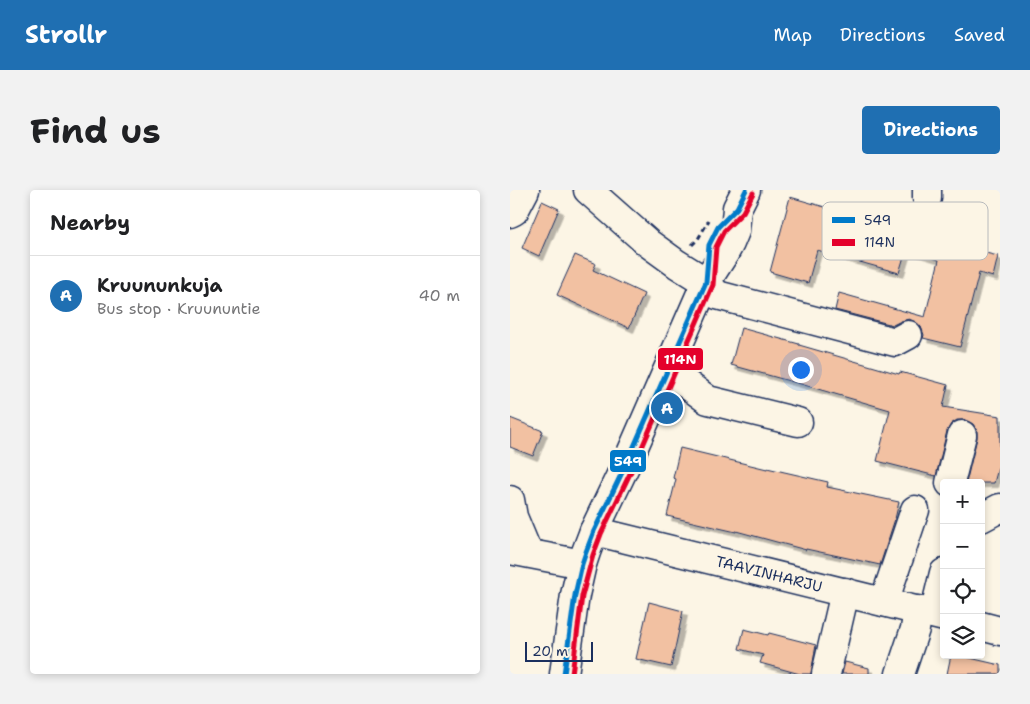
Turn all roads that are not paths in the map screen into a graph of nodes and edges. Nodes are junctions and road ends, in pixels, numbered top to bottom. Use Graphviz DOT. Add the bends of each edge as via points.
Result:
graph roads {
  1 [pos="525,190"];
  2 [pos="588,190"];
  3 [pos="741,199"];
  4 [pos="510,213"];
  5 [pos="706,282"];
  6 [pos="908,335"];
  7 [pos="666,374"];
  8 [pos="798,422"];
  9 [pos="962,435"];
  10 [pos="951,479"];
  11 [pos="510,500"];
  12 [pos="1000,508"];
  13 [pos="916,510"];
  14 [pos="985,516"];
  15 [pos="594,531"];
  16 [pos="519,551"];
  17 [pos="582,564"];
  18 [pos="940,587"];
  19 [pos="845,592"];
  20 [pos="884,602"];
  21 [pos="932,614"];
  22 [pos="985,627"];
  23 [pos="1000,631"];
  24 [pos="571,673"];
  25 [pos="826,674"];
  26 [pos="900,674"];
  1 -- 4 [label="street"];
  2 -- 5 [label="street" via="648,243"];
  3 -- 5 [label="street" via="730,243"];
  5 -- 6 [label="street" via="717,295 851,331 895,342"];
  5 -- 7 [label="street"];
  7 -- 8 [label="street" via="681,380 708,400"];
  7 -- 15 [label="street"];
  9 -- 10 [label="street"];
  11 -- 16 [label="street"];
  12 -- 14 [label="street"];
  13 -- 20 [label="street"];
  15 -- 17 [label="street"];
  15 -- 19 [label="street, TAAVINHARJU"];
  16 -- 17 [label="street"];
  17 -- 24 [label="street" via="575,595"];
  18 -- 21 [label="street"];
  19 -- 20 [label="street, TAAVINHARJU"];
  19 -- 25 [label="street"];
  20 -- 21 [label="street, TAAVINHARJU"];
  21 -- 26 [label="street" via="915,629"];
  22 -- 23 [label="street"];
}
